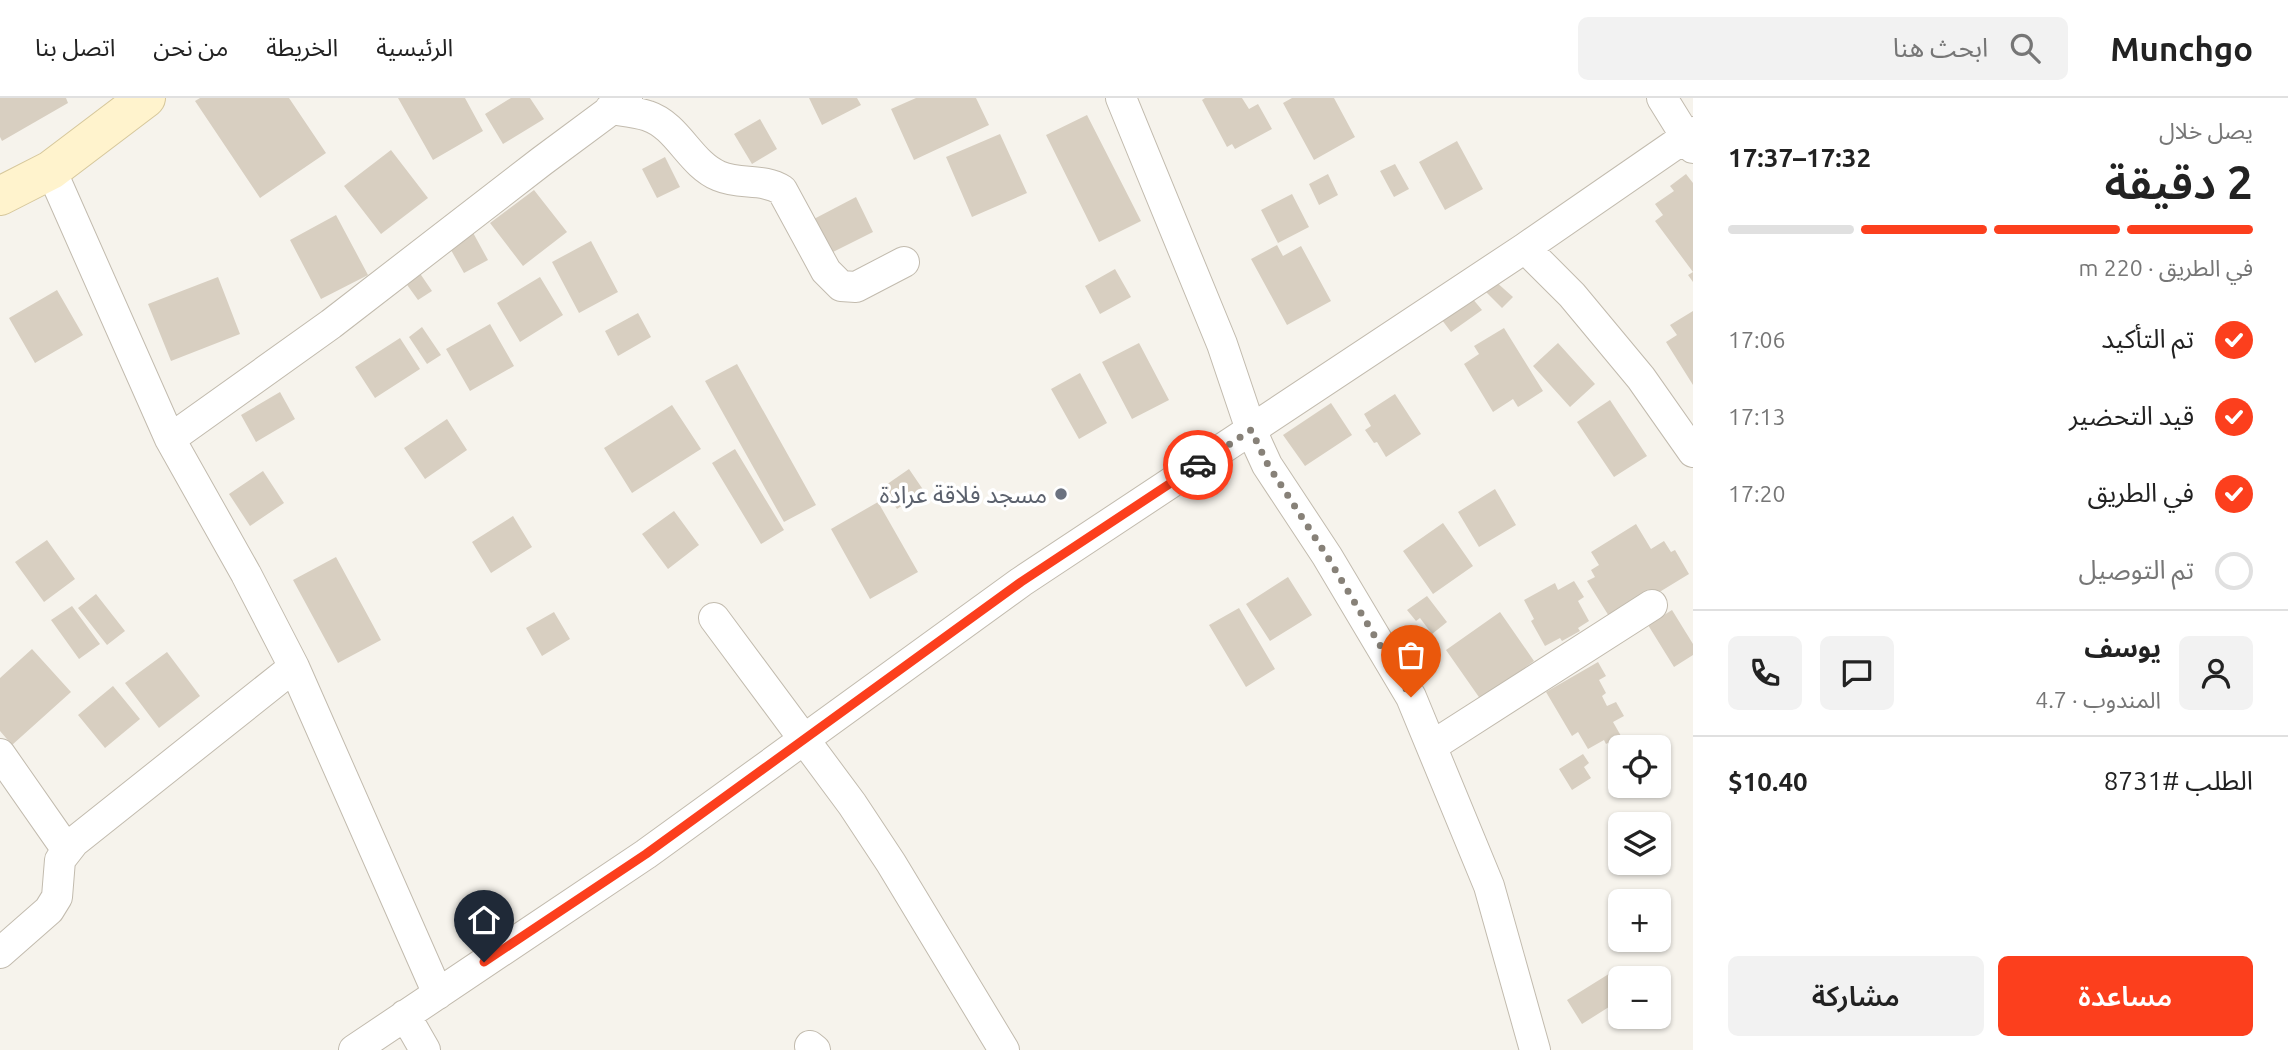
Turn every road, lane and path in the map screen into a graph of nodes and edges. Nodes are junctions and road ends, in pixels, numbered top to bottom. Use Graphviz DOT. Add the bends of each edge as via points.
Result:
graph roads {
  1 [pos="146,98"];
  2 [pos="1121,98"];
  3 [pos="1662,98"];
  4 [pos="619,104"];
  5 [pos="1690,139"];
  6 [pos="51,170"];
  7 [pos="0,196"];
  8 [pos="1525,248"];
  9 [pos="904,262"];
  10 [pos="1251,430"];
  11 [pos="170,439"];
  12 [pos="1693,452"];
  13 [pos="1651,605"];
  14 [pos="714,618"];
  15 [pos="294,667"];
  16 [pos="804,738"];
  17 [pos="1432,746"];
  18 [pos="0,754"];
  19 [pos="67,850"];
  20 [pos="0,953"];
  21 [pos="438,994"];
  22 [pos="405,1015"];
  23 [pos="354,1050"];
  24 [pos="425,1050"];
  25 [pos="1004,1050"];
  26 [pos="1535,1050"];
  1 -- 6 [label="street"];
  2 -- 10 [label="street" via="1222,344"];
  3 -- 5 [label="street"];
  4 -- 9 [label="street" via="660,122 716,176 770,183 782,190 826,271 841,286 856,287"];
  4 -- 11 [label="street" via="331,324"];
  5 -- 8 [label="street"];
  6 -- 7 [label="street"];
  6 -- 11 [label="street"];
  8 -- 10 [label="street"];
  8 -- 12 [label="street" via="1572,295 1641,377"];
  10 -- 16 [label="street" via="1021,582"];
  10 -- 17 [label="street" via="1411,697"];
  11 -- 15 [label="street"];
  13 -- 17 [label="street"];
  14 -- 16 [label="street"];
  15 -- 19 [label="street"];
  15 -- 21 [label="street"];
  16 -- 21 [label="street" via="646,854"];
  16 -- 25 [label="street" via="891,863"];
  17 -- 26 [label="street" via="1489,886"];
  18 -- 19 [label="street"];
  19 -- 20 [label="street" via="60,860 57,897 49,910"];
  21 -- 22 [label="street"];
  22 -- 23 [label="street"];
  22 -- 24 [label="street"];
}
